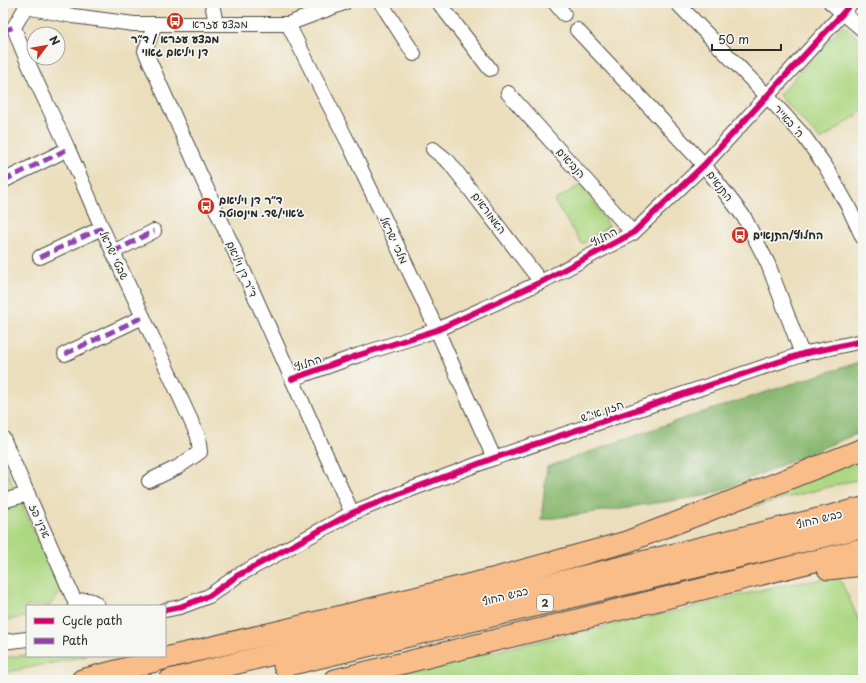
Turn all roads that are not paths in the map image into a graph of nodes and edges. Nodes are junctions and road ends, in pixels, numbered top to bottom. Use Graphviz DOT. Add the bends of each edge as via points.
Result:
graph roads {
  1 [pos="212,3"];
  2 [pos="344,3"];
  3 [pos="381,3"];
  4 [pos="439,3"];
  5 [pos="555,3"];
  6 [pos="677,3"];
  7 [pos="831,3"];
  8 [pos="25,5"];
  9 [pos="847,8"];
  10 [pos="564,14"];
  11 [pos="155,24"];
  12 [pos="216,24"];
  13 [pos="288,24"];
  14 [pos="8,29"];
  15 [pos="577,30"];
  16 [pos="863,30"];
  17 [pos="414,54"];
  18 [pos="490,69"];
  19 [pos="508,93"];
  20 [pos="767,96"];
  21 [pos="68,149"];
  22 [pos="432,149"];
  23 [pos="704,165"];
  24 [pos="3,181"];
  25 [pos="102,228"];
  26 [pos="154,231"];
  27 [pos="633,233"];
  28 [pos="863,238"];
  29 [pos="113,252"];
  30 [pos="40,257"];
  31 [pos="541,282"];
  32 [pos="143,317"];
  33 [pos="437,330"];
  34 [pos="863,341"];
  35 [pos="65,354"];
  36 [pos="802,354"];
  37 [pos="292,379"];
  38 [pos="3,438"];
  39 [pos="863,449"];
  40 [pos="494,458"];
  41 [pos="149,481"];
  42 [pos="28,494"];
  43 [pos="3,501"];
  44 [pos="863,508"];
  45 [pos="352,513"];
  46 [pos="863,527"];
  47 [pos="863,549"];
  48 [pos="863,565"];
  49 [pos="698,590"];
  50 [pos="76,605"];
  51 [pos="97,605"];
  52 [pos="166,610"];
  53 [pos="26,639"];
  54 [pos="3,642"];
  55 [pos="82,680"];
  56 [pos="170,680"];
  57 [pos="227,680"];
  58 [pos="334,680"];
  1 -- 12 [label="street"];
  2 -- 13 [label="street, מבצע עזרא"];
  3 -- 17 [label="street"];
  4 -- 18 [label="street"];
  5 -- 10 [label="street"];
  6 -- 20 [label="street, ה' באייר"];
  7 -- 9 [label="street"];
  8 -- 11 [label="street, מבצע עזרא" via="73,16 134,24"];
  8 -- 14 [label="street, שבטי ישראל"];
  9 -- 16 [label="street"];
  9 -- 20 [label="street, החלוץ"];
  11 -- 12 [label="street, מבצע עזרא"];
  11 -- 37 [label="street, ד״ר דן ויליאם" via="145,51"];
  12 -- 13 [label="street, מבצע עזרא"];
  13 -- 33 [label="street, מלכי ישראל" via="351,148"];
  14 -- 21 [label="street, שבטי ישראל" via="22,49"];
  15 -- 23 [label="street, התנאים"];
  19 -- 27 [label="street, הנביאים"];
  20 -- 23 [label="street, החלוץ"];
  20 -- 28 [label="street, ה' באייר" via="803,135 826,167"];
  21 -- 24 [label="street"];
  21 -- 25 [label="street, שבטי ישראל"];
  22 -- 31 [label="street, האמוראים" via="449,162"];
  23 -- 27 [label="street, החלוץ"];
  23 -- 36 [label="street, התנאים" via="744,217 768,264"];
  25 -- 29 [label="street, שבטי ישראל"];
  25 -- 30 [label="street"];
  26 -- 29 [label="street"];
  27 -- 31 [label="street, החלוץ"];
  29 -- 32 [label="street, שבטי ישראל"];
  31 -- 33 [label="street, החלוץ"];
  32 -- 35 [label="street"];
  32 -- 41 [label="street, שבטי ישראל" via="198,436 200,452 178,467"];
  33 -- 37 [label="street, החלוץ"];
  33 -- 40 [label="street, מלכי ישראל"];
  34 -- 36 [label="street, חזון אי\"ש"];
  36 -- 40 [label="street, חזון אי\"ש"];
  37 -- 45 [label="street, ד״ר דן ויליאם"];
  38 -- 42 [label="street, אדני פז"];
  39 -- 55 [label="highway" via="626,542 492,579"];
  40 -- 45 [label="street, חזון אי\"ש"];
  42 -- 43 [label="street"];
  42 -- 50 [label="street, אדני פז"];
  44 -- 56 [label="highway, כביש החוף / 2"];
  45 -- 52 [label="street, חזון אי\"ש" via="237,576 209,596"];
  46 -- 57 [label="highway, כביש החוף / 2"];
  47 -- 49 [label="highway"];
  48 -- 49 [label="highway"];
  49 -- 58 [label="highway"];
  50 -- 51 [label="street" via="81,601 91,600"];
  53 -- 54 [label="street"];
}
